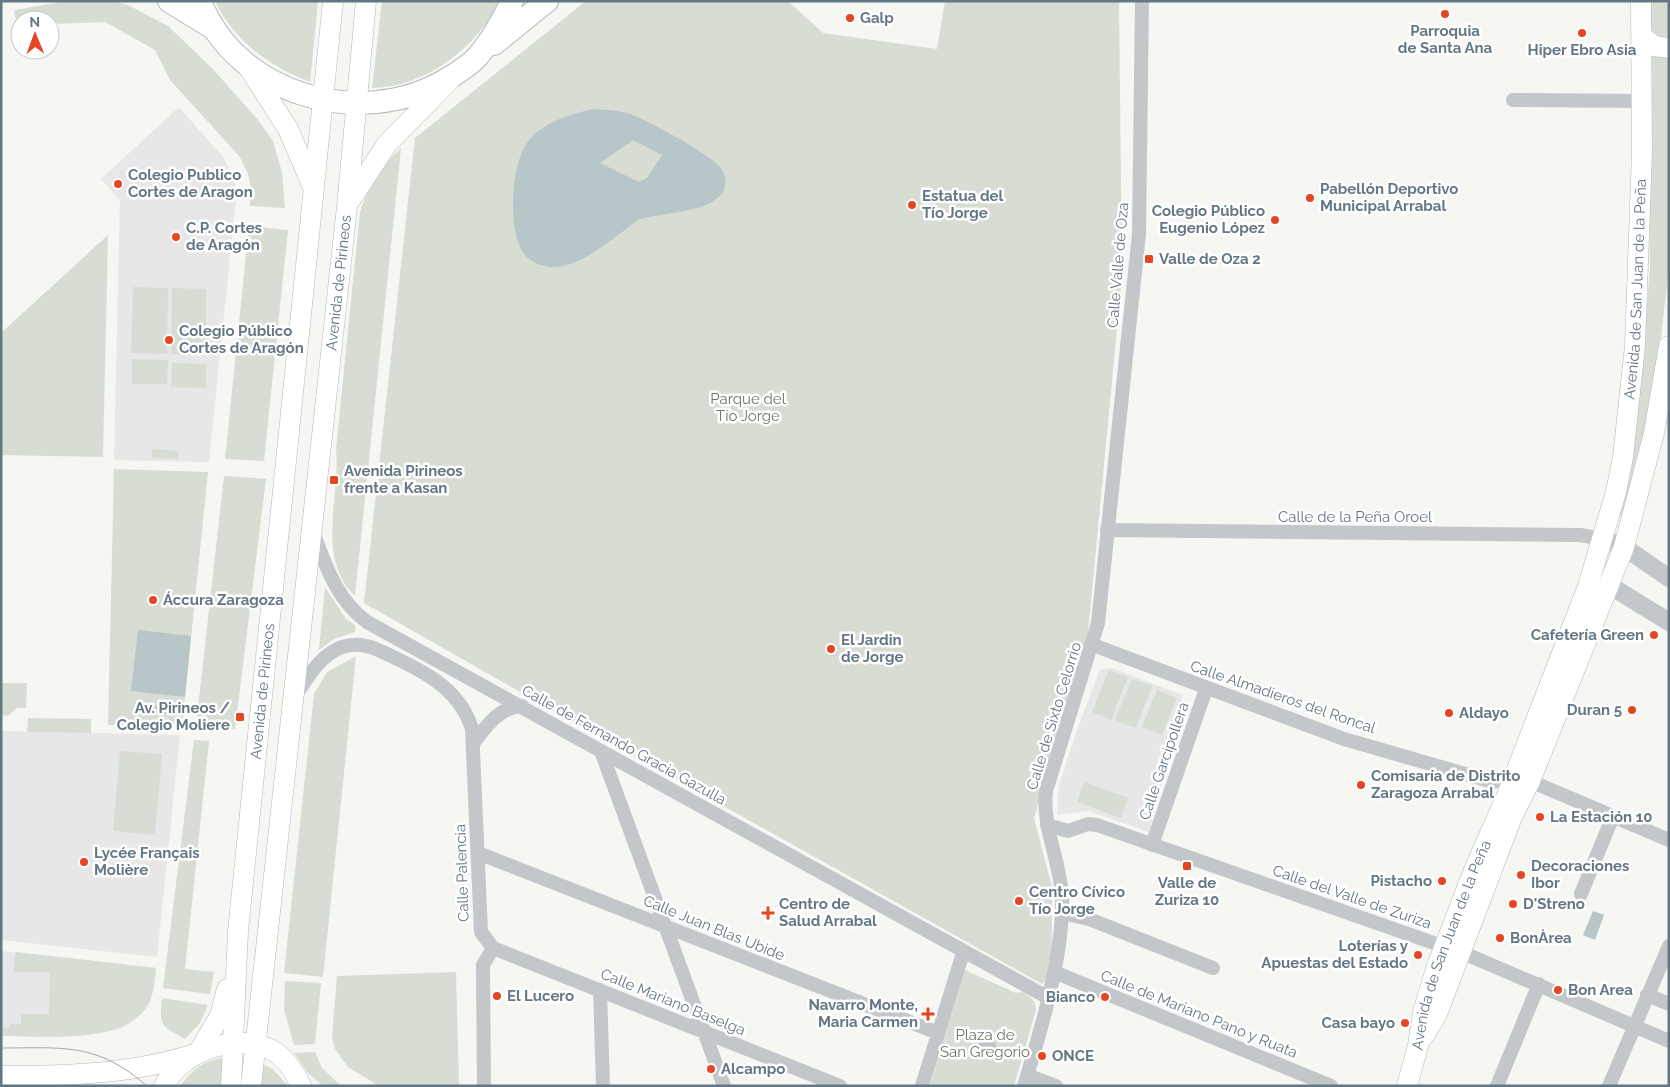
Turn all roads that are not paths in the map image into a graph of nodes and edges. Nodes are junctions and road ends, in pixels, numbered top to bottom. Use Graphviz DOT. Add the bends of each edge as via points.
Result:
graph roads {
  1 [pos="170,1"];
  2 [pos="200,1"];
  3 [pos="333,1"];
  4 [pos="366,1"];
  5 [pos="512,1"];
  6 [pos="547,1"];
  7 [pos="1142,1"];
  8 [pos="1641,1"];
  9 [pos="216,30"];
  10 [pos="1642,36"];
  11 [pos="1669,48"];
  12 [pos="477,57"];
  13 [pos="244,62"];
  14 [pos="457,74"];
  15 [pos="323,100"];
  16 [pos="1513,100"];
  17 [pos="1642,101"];
  18 [pos="356,104"];
  19 [pos="314,189"];
  20 [pos="347,207"];
  21 [pos="1669,346"];
  22 [pos="311,527"];
  23 [pos="1107,530"];
  24 [pos="1603,539"];
  25 [pos="1624,547"];
  26 [pos="1669,578"];
  27 [pos="1609,585"];
  28 [pos="1669,622"];
  29 [pos="1093,645"];
  30 [pos="1206,689"];
  31 [pos="293,700"];
  32 [pos="522,706"];
  33 [pos="474,742"];
  34 [pos="602,751"];
  35 [pos="1523,776"];
  36 [pos="1500,788"];
  37 [pos="1612,816"];
  38 [pos="1512,817"];
  39 [pos="1046,825"];
  40 [pos="1669,840"];
  41 [pos="1152,844"];
  42 [pos="478,853"];
  43 [pos="1581,894"];
  44 [pos="1062,914"];
  45 [pos="667,926"];
  46 [pos="238,930"];
  47 [pos="1669,946"];
  48 [pos="492,948"];
  49 [pos="1452,950"];
  50 [pos="963,953"];
  51 [pos="1213,968"];
  52 [pos="1054,972"];
  53 [pos="1539,984"];
  54 [pos="600,990"];
  55 [pos="1647,994"];
  56 [pos="1047,998"];
  57 [pos="1669,1004"];
  58 [pos="1634,1026"];
  59 [pos="706,1033"];
  60 [pos="938,1033"];
  61 [pos="1669,1041"];
  62 [pos="233,1045"];
  63 [pos="255,1046"];
  64 [pos="198,1053"];
  65 [pos="78,1075"];
  66 [pos="1,1076"];
  67 [pos="1025,1080"];
  68 [pos="302,1085"];
  69 [pos="109,1086"];
  70 [pos="164,1086"];
  71 [pos="231,1086"];
  72 [pos="251,1086"];
  73 [pos="484,1086"];
  74 [pos="604,1086"];
  75 [pos="724,1086"];
  76 [pos="840,1086"];
  77 [pos="922,1086"];
  78 [pos="1056,1086"];
  79 [pos="1331,1086"];
  80 [pos="1407,1086"];
  81 [pos="1497,1086"];
  82 [pos="1609,1086"];
  1 -- 9 [label="main road"];
  2 -- 9 [label="main road, Avenida de Pirineos"];
  3 -- 15 [label="main road, Avenida de Pirineos"];
  4 -- 18 [label="main road, Avenida de Pirineos"];
  5 -- 12 [label="main road, Avenida de Pirineos"];
  6 -- 12 [label="main road"];
  7 -- 23 [label="street, Calle Valle de Oza" via="1140,227"];
  8 -- 10 [label="main road, Avenida de San Juan de la Peña"];
  9 -- 13 [label="main road, Avenida de Pirineos"];
  10 -- 11 [label="main road" via="1654,46"];
  10 -- 17 [label="main road, Avenida de San Juan de la Peña"];
  12 -- 14 [label="main road, Avenida de Pirineos"];
  13 -- 15 [label="main road, Avenida de Pirineos" via="282,86"];
  13 -- 19 [label="main road, Avenida de Pirineos" via="288,129"];
  14 -- 18 [label="main road, Avenida de Pirineos" via="411,96"];
  14 -- 20 [label="main road, Avenida de Pirineos" via="387,144 359,183"];
  15 -- 18 [label="main road, Avenida de Pirineos"];
  15 -- 19 [label="main road, Avenida de Pirineos"];
  16 -- 17 [label="street"];
  17 -- 24 [label="main road, Avenida de San Juan de la Peña" via="1635,346 1623,457"];
  18 -- 20 [label="main road, Avenida de Pirineos"];
  19 -- 46 [label="main road, Avenida de Pirineos"];
  20 -- 22 [label="main road, Avenida de Pirineos"];
  21 -- 25 [label="main road, Avenida de San Juan de la Peña" via="1654,433"];
  22 -- 31 [label="main road, Avenida de Pirineos"];
  22 -- 32 [label="street, Calle de Fernando Gracia Gazulla" via="333,584 357,615"];
  23 -- 24 [label="street, Calle de la Peña Oroel" via="1580,535"];
  23 -- 29 [label="street, Calle de Sixto Celorrio"];
  24 -- 25 [label="street"];
  24 -- 35 [label="main road, Avenida de San Juan de la Peña"];
  25 -- 26 [label="street"];
  25 -- 27 [label="main road, Avenida de San Juan de la Peña"];
  27 -- 28 [label="street"];
  27 -- 35 [label="main road, Avenida de San Juan de la Peña"];
  29 -- 30 [label="street, Calle Almadieros del Roncal"];
  29 -- 39 [label="street, Calle de Sixto Celorrio" via="1049,781 1045,802"];
  30 -- 36 [label="street, Calle Almadieros del Roncal" via="1344,739"];
  30 -- 41 [label="street, Calle Garcipollera"];
  31 -- 33 [label="street, Calle Palencia" via="308,676 331,652 351,645 366,645 407,664 450,691 469,717"];
  31 -- 63 [label="main road, Avenida de Pirineos"];
  32 -- 33 [label="street" via="501,713"];
  32 -- 34 [label="street, Calle de Fernando Gracia Gazulla"];
  33 -- 42 [label="street, Calle Palencia"];
  34 -- 45 [label="street"];
  34 -- 50 [label="street, Calle de Fernando Gracia Gazulla"];
  35 -- 36 [label="main road, Avenida de San Juan de la Peña"];
  35 -- 37 [label="street"];
  35 -- 38 [label="main road, Avenida de San Juan de la Peña"];
  36 -- 38 [label="street"];
  36 -- 49 [label="main road, Avenida de San Juan de la Peña"];
  37 -- 40 [label="street"];
  37 -- 43 [label="street"];
  38 -- 49 [label="main road, Avenida de San Juan de la Peña"];
  39 -- 41 [label="street, Calle del Valle de Zuriza" via="1068,831 1093,824"];
  39 -- 44 [label="street, Calle de Sixto Celorrio" via="1060,879"];
  41 -- 49 [label="street, Calle del Valle de Zuriza"];
  42 -- 45 [label="street, Calle Juan Blas Ubide"];
  42 -- 48 [label="street, Calle Palencia" via="481,932"];
  44 -- 51 [label="street" via="1089,919"];
  44 -- 52 [label="street, Calle de Sixto Celorrio"];
  45 -- 59 [label="street"];
  45 -- 60 [label="street, Calle Juan Blas Ubide"];
  46 -- 62 [label="main road, Avenida de Pirineos"];
  46 -- 64 [label="main road" via="220,1016"];
  47 -- 55 [label="street"];
  48 -- 54 [label="street, Calle Mariano Baselga"];
  48 -- 73 [label="street" via="484,965"];
  49 -- 53 [label="street, Calle del Valle de Zuriza"];
  49 -- 80 [label="main road, Avenida de San Juan de la Peña" via="1437,1014 1418,1046"];
  50 -- 56 [label="street"];
  50 -- 60 [label="street"];
  52 -- 56 [label="street, Calle de Sixto Celorrio"];
  52 -- 79 [label="street, Calle de Mariano Pano y Ruata"];
  53 -- 58 [label="street, Calle del Valle de Zuriza"];
  53 -- 81 [label="street"];
  54 -- 59 [label="street, Calle Mariano Baselga"];
  54 -- 74 [label="street"];
  55 -- 57 [label="street"];
  55 -- 58 [label="street"];
  56 -- 67 [label="street, Calle de Sixto Celorrio"];
  58 -- 61 [label="street, Calle del Valle de Zuriza"];
  58 -- 82 [label="street"];
  59 -- 75 [label="street"];
  59 -- 76 [label="street, Calle Mariano Baselga"];
  60 -- 77 [label="street"];
  62 -- 63 [label="main road"];
  62 -- 64 [label="main road"];
  62 -- 71 [label="main road, Avenida de Pirineos"];
  63 -- 68 [label="main road" via="273,1051 282,1058"];
  63 -- 72 [label="main road, Avenida de Pirineos"];
  64 -- 65 [label="main road" via="166,1062"];
  64 -- 70 [label="main road" via="174,1071"];
  65 -- 66 [label="main road"];
  65 -- 69 [label="main road"];
  67 -- 78 [label="street"];
}
